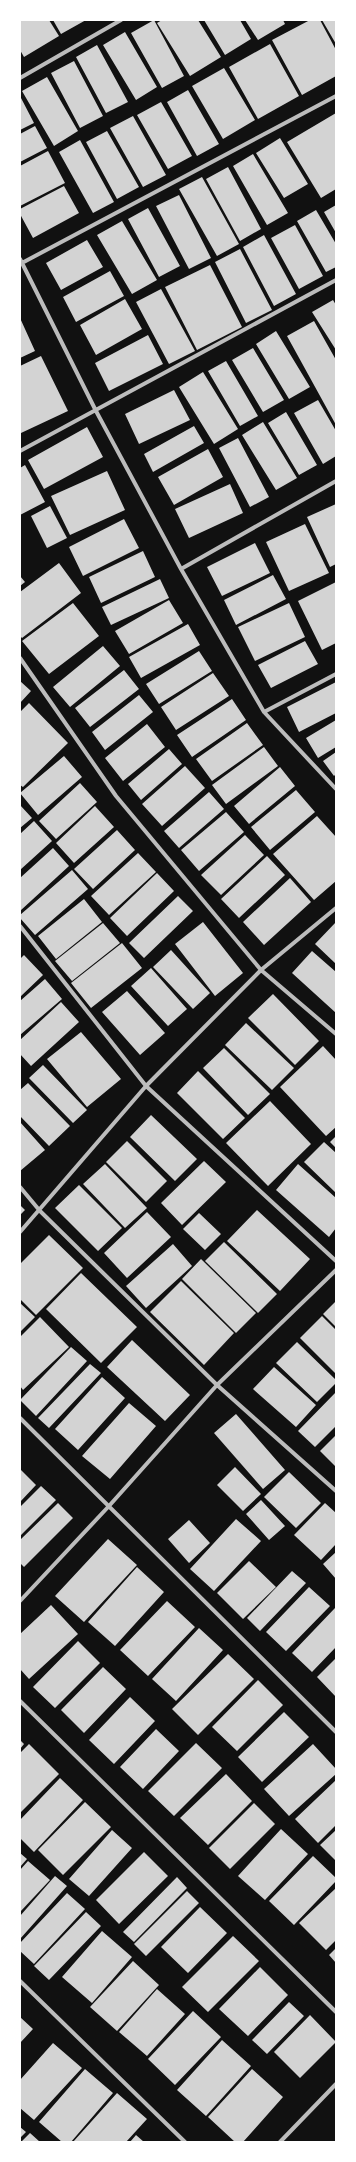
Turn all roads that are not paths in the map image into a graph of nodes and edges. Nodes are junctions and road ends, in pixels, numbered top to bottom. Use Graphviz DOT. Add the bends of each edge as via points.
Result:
graph roads {
  1 [pos="121,20"];
  2 [pos="20,78"];
  3 [pos="336,96"];
  4 [pos="21,262"];
  5 [pos="336,280"];
  6 [pos="96,411"];
  7 [pos="20,451"];
  8 [pos="336,481"];
  9 [pos="181,569"];
  10 [pos="20,658"];
  11 [pos="336,674"];
  12 [pos="264,712"];
  13 [pos="336,789"];
  14 [pos="336,908"];
  15 [pos="20,926"];
  16 [pos="261,970"];
  17 [pos="336,1034"];
  18 [pos="146,1086"];
  19 [pos="20,1187"];
  20 [pos="40,1211"];
  21 [pos="20,1232"];
  22 [pos="336,1262"];
  23 [pos="336,1270"];
  24 [pos="217,1385"];
  25 [pos="20,1418"];
  26 [pos="336,1491"];
  27 [pos="109,1506"];
  28 [pos="20,1601"];
  29 [pos="20,1701"];
  30 [pos="336,1732"];
  31 [pos="20,1981"];
  32 [pos="336,2012"];
  33 [pos="336,2084"];
  34 [pos="186,2142"];
  35 [pos="280,2142"];
  1 -- 2 [label="street"];
  3 -- 4 [label="street"];
  4 -- 6 [label="street"];
  5 -- 6 [label="street"];
  6 -- 7 [label="street"];
  6 -- 9 [label="street"];
  8 -- 9 [label="street"];
  9 -- 12 [label="street"];
  10 -- 16 [label="street" via="116,796"];
  11 -- 12 [label="street"];
  12 -- 13 [label="street"];
  14 -- 16 [label="street"];
  15 -- 18 [label="street"];
  16 -- 17 [label="street"];
  16 -- 18 [label="street"];
  18 -- 20 [label="street"];
  18 -- 22 [label="street"];
  19 -- 20 [label="street"];
  20 -- 21 [label="street"];
  20 -- 24 [label="street"];
  23 -- 24 [label="street"];
  24 -- 26 [label="street"];
  24 -- 27 [label="street"];
  25 -- 27 [label="street"];
  27 -- 28 [label="street"];
  27 -- 30 [label="street"];
  29 -- 32 [label="street"];
  31 -- 34 [label="street"];
  33 -- 35 [label="street"];
}
